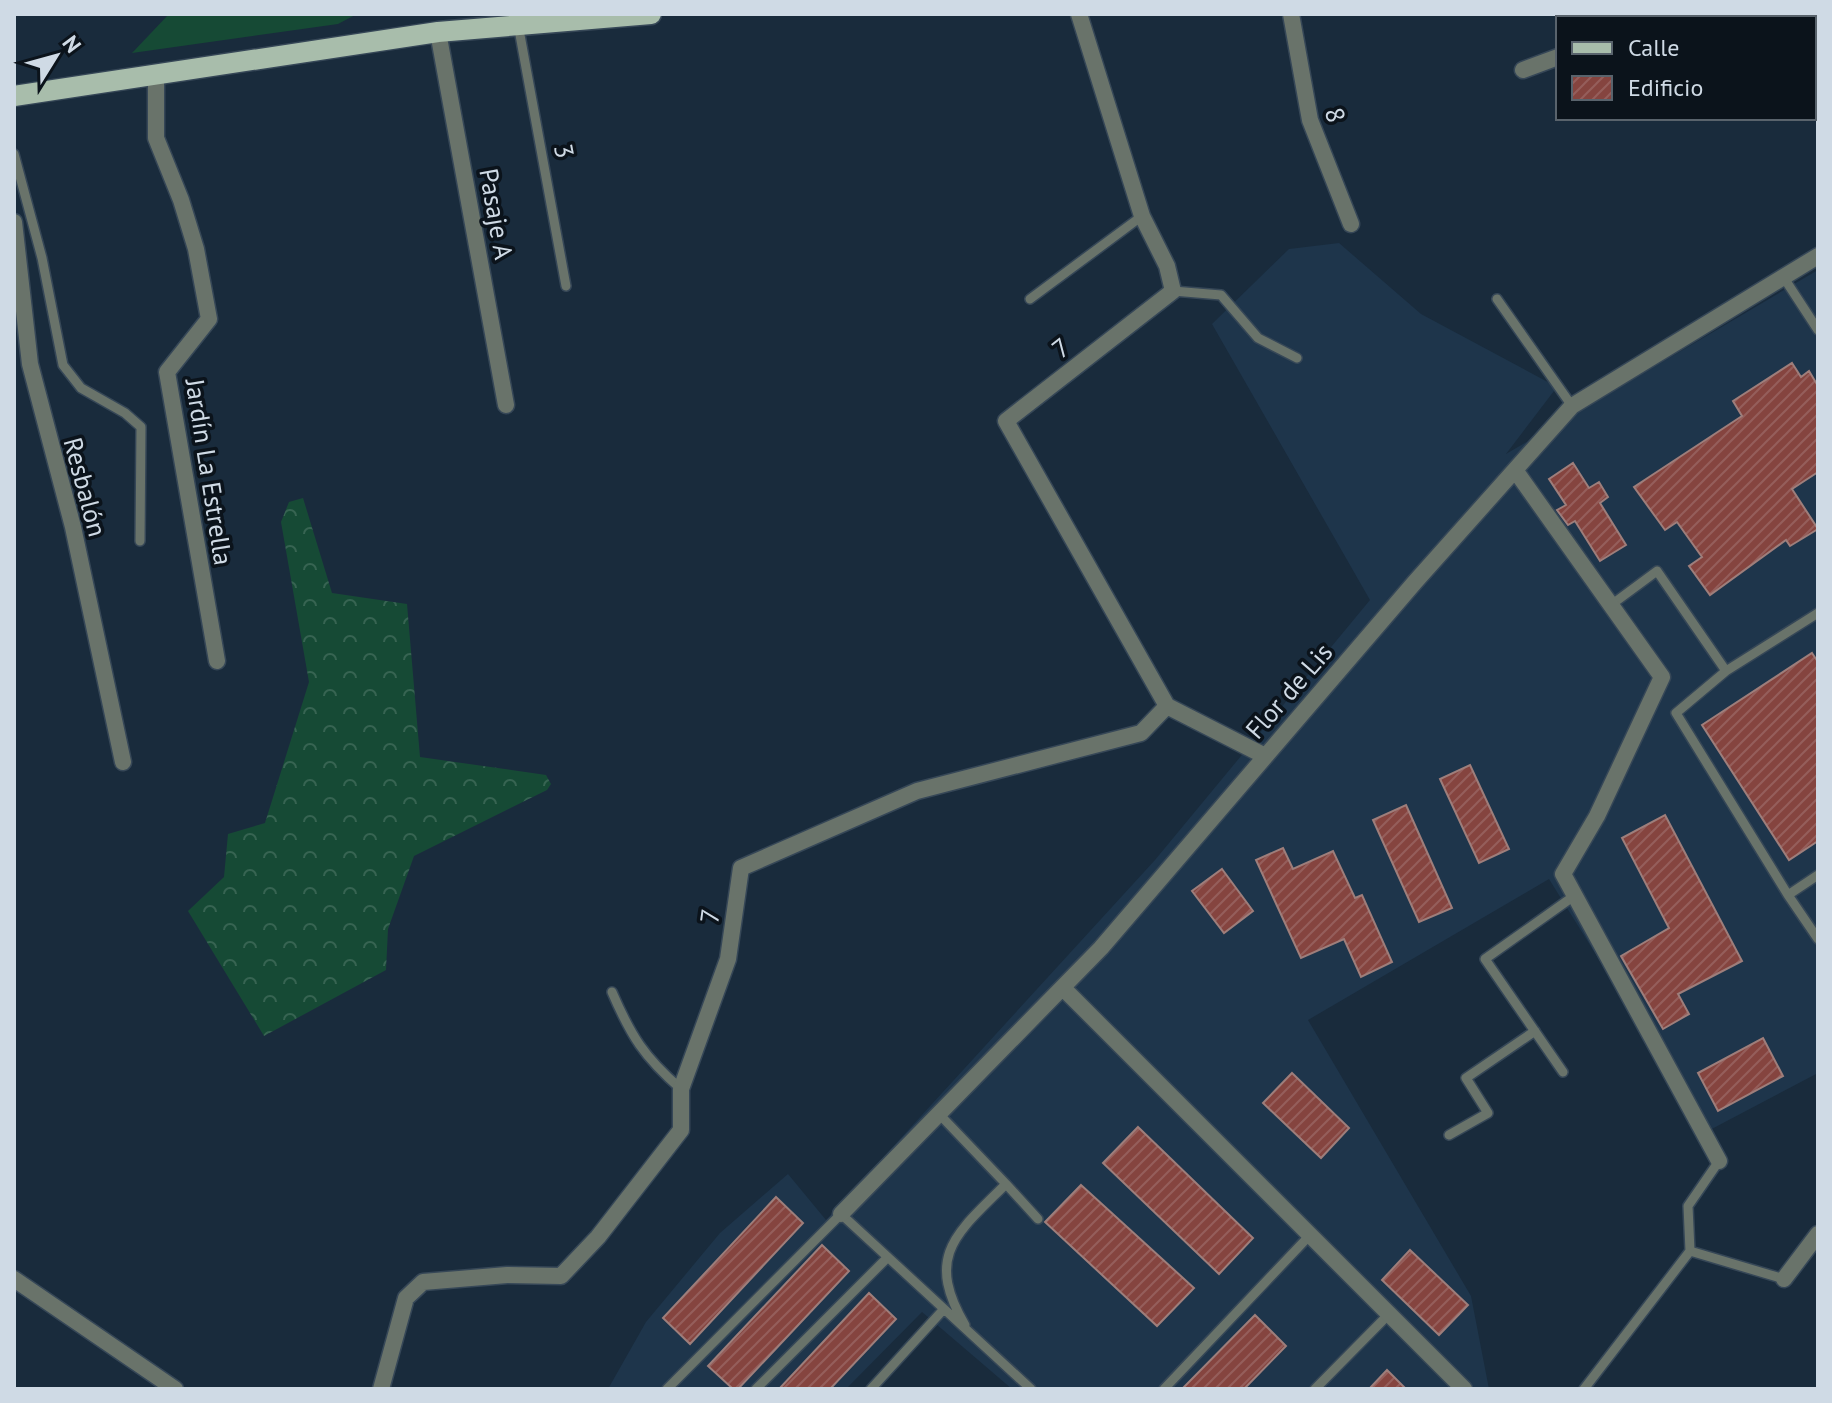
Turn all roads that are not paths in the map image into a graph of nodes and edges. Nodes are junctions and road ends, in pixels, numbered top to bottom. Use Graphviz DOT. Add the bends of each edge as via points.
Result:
graph roads {
  1 [pos="651,14"];
  2 [pos="1079,14"];
  3 [pos="1291,14"];
  4 [pos="627,16"];
  5 [pos="518,24"];
  6 [pos="438,32"];
  7 [pos="1556,58"];
  8 [pos="1523,70"];
  9 [pos="156,73"];
  10 [pos="14,96"];
  11 [pos="14,154"];
  12 [pos="1142,216"];
  13 [pos="14,222"];
  14 [pos="1351,224"];
  15 [pos="1818,256"];
  16 [pos="1784,278"];
  17 [pos="566,286"];
  18 [pos="1173,291"];
  19 [pos="1030,299"];
  20 [pos="1497,299"];
  21 [pos="1818,330"];
  22 [pos="1297,358"];
  23 [pos="506,405"];
  24 [pos="1572,406"];
  25 [pos="1515,470"];
  26 [pos="140,541"];
  27 [pos="1611,605"];
  28 [pos="1818,613"];
  29 [pos="217,661"];
  30 [pos="1726,671"];
  31 [pos="1167,706"];
  32 [pos="1265,756"];
  33 [pos="123,762"];
  34 [pos="1818,875"];
  35 [pos="1788,895"];
  36 [pos="1574,896"];
  37 [pos="1818,939"];
  38 [pos="1064,989"];
  39 [pos="612,992"];
  40 [pos="1535,1031"];
  41 [pos="1563,1072"];
  42 [pos="681,1089"];
  43 [pos="941,1116"];
  44 [pos="1449,1135"];
  45 [pos="1719,1161"];
  46 [pos="1006,1184"];
  47 [pos="841,1214"];
  48 [pos="1038,1219"];
  49 [pos="1311,1234"];
  50 [pos="1818,1234"];
  51 [pos="1690,1251"];
  52 [pos="886,1259"];
  53 [pos="14,1279"];
  54 [pos="1784,1279"];
  55 [pos="943,1310"];
  56 [pos="1388,1315"];
  57 [pos="971,1335"];
  58 [pos="175,1389"];
  59 [pos="381,1389"];
  60 [pos="667,1389"];
  61 [pos="756,1389"];
  62 [pos="871,1389"];
  63 [pos="1031,1389"];
  64 [pos="1164,1389"];
  65 [pos="1315,1389"];
  66 [pos="1464,1389"];
  67 [pos="1584,1389"];
  1 -- 4 [label="main road"];
  2 -- 12 [label="street"];
  3 -- 14 [label="street, 8" via="1310,120"];
  4 -- 5 [label="main road"];
  5 -- 6 [label="main road"];
  5 -- 17 [label="lane, 3"];
  6 -- 9 [label="main road"];
  6 -- 23 [label="street, Pasaje A"];
  7 -- 8 [label="street"];
  9 -- 10 [label="main road"];
  9 -- 29 [label="street, Jardín La Estrella" via="156,138 196,249 209,319 167,372"];
  11 -- 26 [label="lane, Resbalón" via="63,365 81,388 141,427"];
  12 -- 18 [label="street" via="1167,266"];
  12 -- 19 [label="lane"];
  13 -- 33 [label="street, Resbalón" via="30,364 73,527"];
  15 -- 16 [label="street, Flor de Lis"];
  16 -- 21 [label="lane"];
  16 -- 24 [label="street, Flor de Lis"];
  18 -- 22 [label="lane" via="1221,295 1258,338"];
  18 -- 31 [label="street, 7" via="1006,421"];
  20 -- 24 [label="lane"];
  24 -- 25 [label="street, Flor de Lis"];
  25 -- 27 [label="street"];
  25 -- 32 [label="street, Flor de Lis"];
  27 -- 30 [label="lane" via="1657,571"];
  27 -- 36 [label="street" via="1662,677 1597,816 1563,874"];
  28 -- 30 [label="lane"];
  30 -- 35 [label="lane" via="1676,713"];
  31 -- 32 [label="street"];
  31 -- 42 [label="street, 7" via="1141,733 917,791 741,868 728,959"];
  32 -- 38 [label="street, Flor de Lis"];
  34 -- 35 [label="lane"];
  35 -- 37 [label="lane"];
  36 -- 40 [label="lane" via="1485,959"];
  36 -- 45 [label="street"];
  38 -- 43 [label="street, Flor de Lis"];
  38 -- 49 [label="street"];
  39 -- 42 [label="lane" via="649,1061"];
  40 -- 41 [label="lane"];
  40 -- 44 [label="lane" via="1466,1078 1488,1113"];
  42 -- 59 [label="street" via="681,1130 568,1272 423,1282 406,1298"];
  43 -- 46 [label="lane"];
  43 -- 47 [label="street, Flor de Lis"];
  45 -- 51 [label="lane" via="1688,1206"];
  46 -- 48 [label="lane"];
  46 -- 57 [label="lane" via="959,1231 949,1254 947,1295"];
  47 -- 52 [label="lane"];
  47 -- 60 [label="lane"];
  49 -- 56 [label="street"];
  49 -- 64 [label="lane"];
  50 -- 54 [label="street"];
  51 -- 54 [label="lane"];
  51 -- 67 [label="lane"];
  52 -- 55 [label="lane"];
  52 -- 61 [label="lane"];
  53 -- 58 [label="street"];
  55 -- 57 [label="lane"];
  55 -- 62 [label="lane"];
  56 -- 65 [label="lane"];
  56 -- 66 [label="street"];
  57 -- 63 [label="lane"];
}
